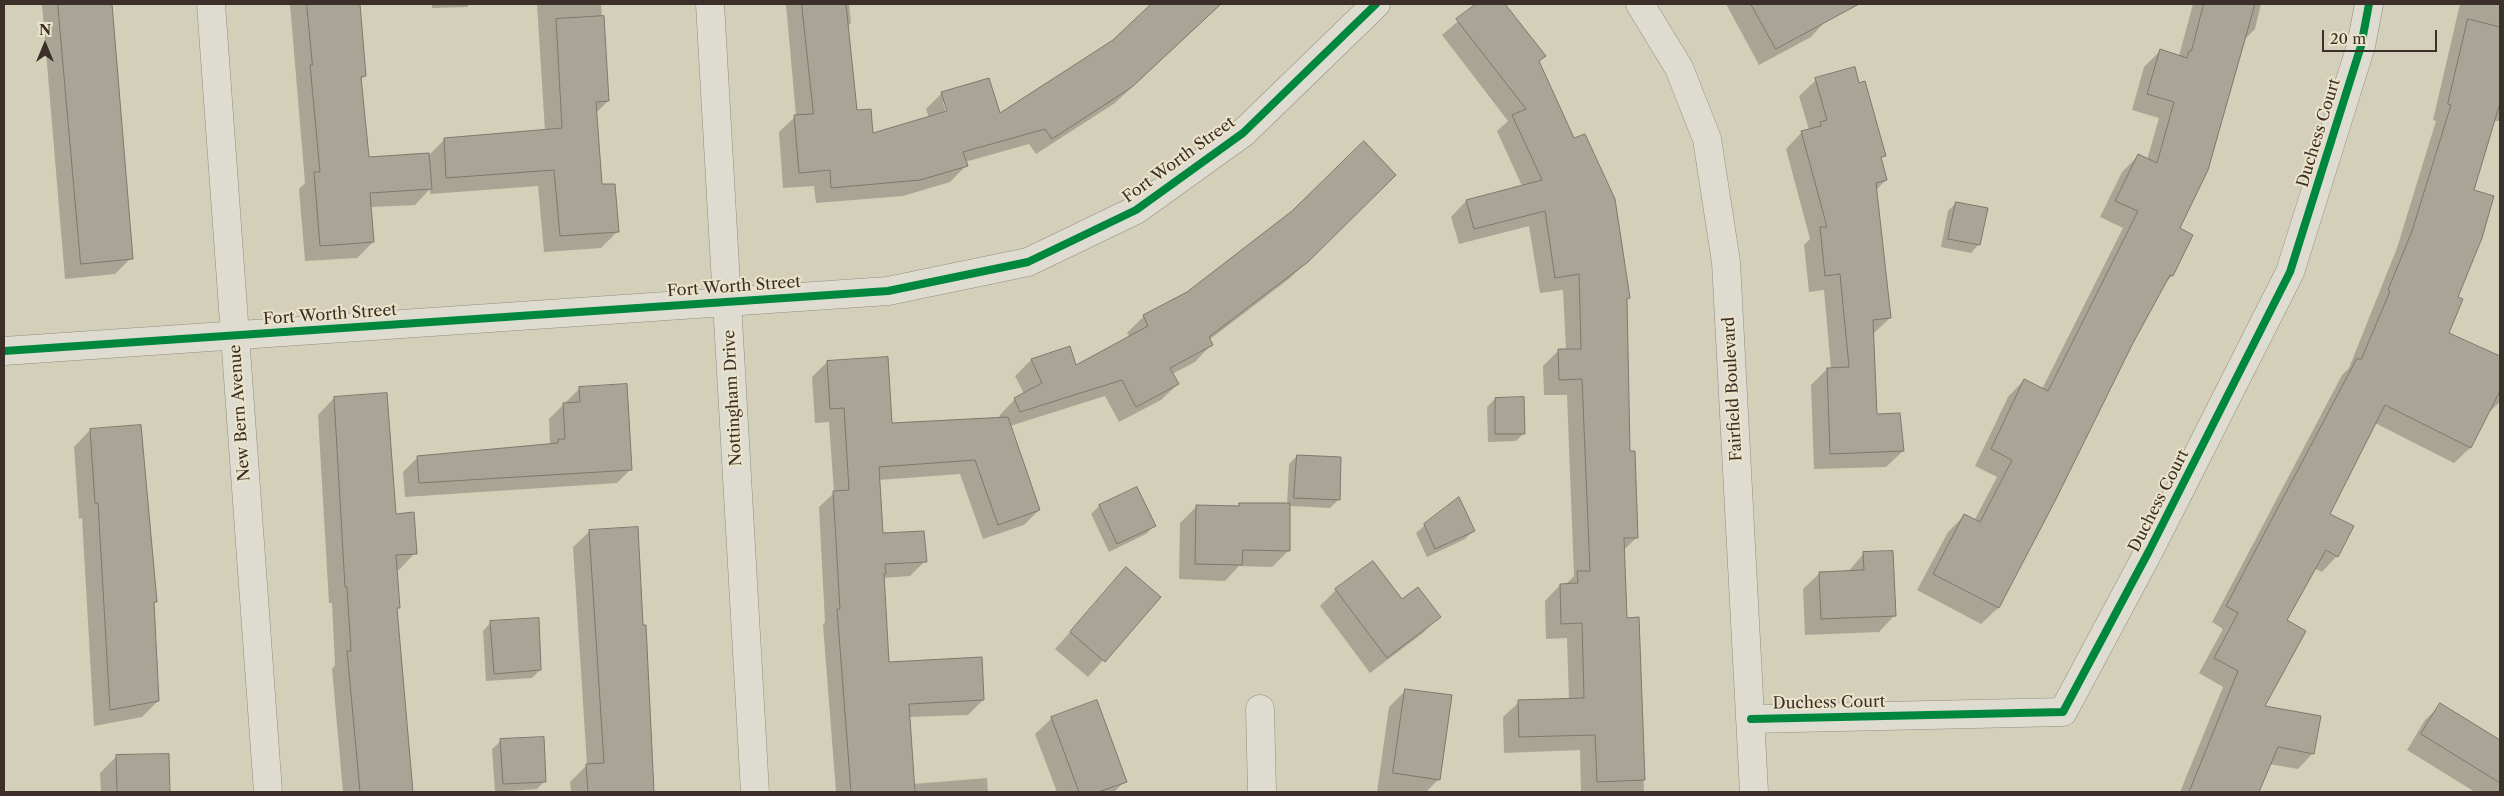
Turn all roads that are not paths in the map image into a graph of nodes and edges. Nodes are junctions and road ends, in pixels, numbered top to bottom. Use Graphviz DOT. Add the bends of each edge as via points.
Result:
graph roads {
  1 [pos="211,4"];
  2 [pos="710,4"];
  3 [pos="1376,4"];
  4 [pos="1640,4"];
  5 [pos="2368,4"];
  6 [pos="728,301"];
  7 [pos="234,335"];
  8 [pos="4,351"];
  9 [pos="1260,709"];
  10 [pos="1751,719"];
  11 [pos="268,792"];
  12 [pos="755,792"];
  13 [pos="1262,792"];
  14 [pos="1754,792"];
  1 -- 7 [label="street, New Bern Avenue"];
  2 -- 6 [label="street, Nottingham Drive"];
  3 -- 6 [label="street, Fort Worth Street" via="1243,132 1136,210 1028,262 888,291"];
  4 -- 10 [label="street, Fairfield Boulevard" via="1679,68 1707,139 1726,262"];
  5 -- 10 [label="street, Duchess Court" via="2361,46 2290,272 2149,551 2063,712"];
  6 -- 7 [label="street, Fort Worth Street"];
  6 -- 12 [label="street, Nottingham Drive"];
  7 -- 8 [label="street, Fort Worth Street"];
  7 -- 11 [label="street, New Bern Avenue"];
  9 -- 13 [label="street"];
  10 -- 14 [label="street, Fairfield Boulevard"];
}
